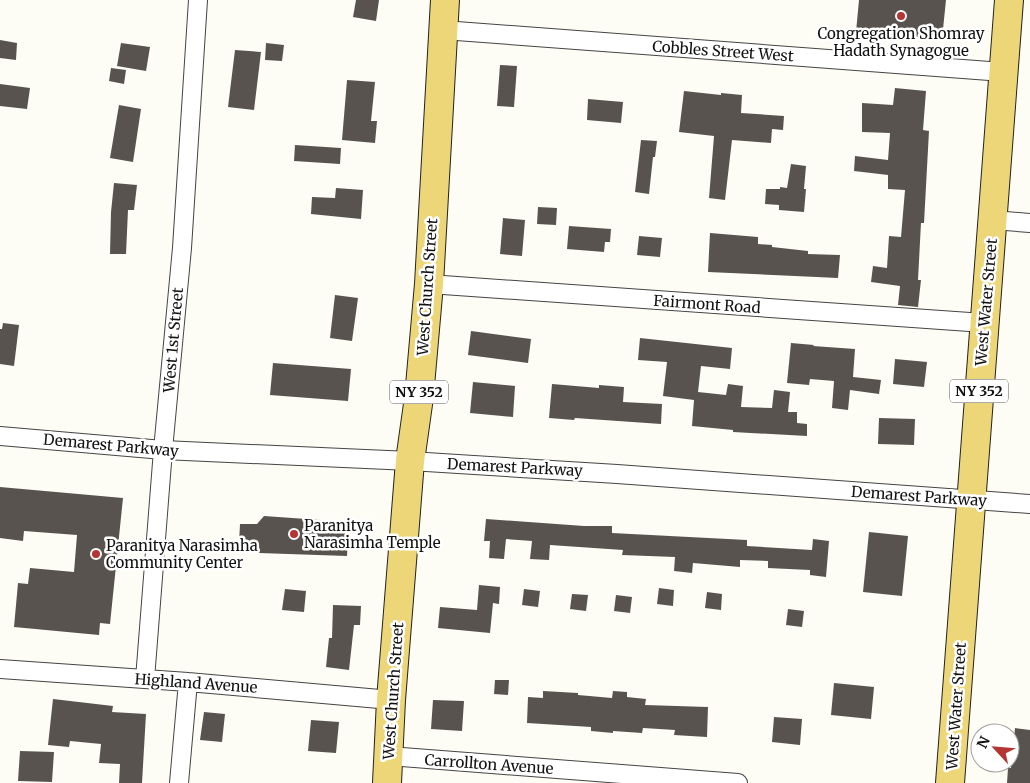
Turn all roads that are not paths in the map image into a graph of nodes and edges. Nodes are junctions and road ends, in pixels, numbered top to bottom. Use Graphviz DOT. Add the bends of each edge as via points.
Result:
graph roads {
  1 [pos="198,0"];
  2 [pos="446,0"];
  3 [pos="1009,0"];
  4 [pos="443,30"];
  5 [pos="1003,72"];
  6 [pos="993,220"];
  7 [pos="1030,223"];
  8 [pos="429,284"];
  9 [pos="984,323"];
  10 [pos="0,436"];
  11 [pos="163,450"];
  12 [pos="410,461"];
  13 [pos="972,500"];
  14 [pos="1030,504"];
  15 [pos="0,669"];
  16 [pos="145,679"];
  17 [pos="188,682"];
  18 [pos="391,700"];
  19 [pos="389,756"];
  20 [pos="179,783"];
  21 [pos="387,783"];
  22 [pos="738,783"];
  23 [pos="950,783"];
  1 -- 11 [label="street, West 1st Street" via="182,248"];
  2 -- 4 [label="main road, West Church Street / NY 352"];
  3 -- 5 [label="main road, West Water Street / NY 352"];
  4 -- 5 [label="street, Cobbles Street West"];
  4 -- 8 [label="main road, West Church Street / NY 352"];
  5 -- 6 [label="main road, West Water Street / NY 352"];
  6 -- 7 [label="street"];
  6 -- 9 [label="main road, West Water Street / NY 352"];
  8 -- 9 [label="street, Fairmont Road"];
  8 -- 12 [label="main road, West Church Street / NY 352"];
  9 -- 13 [label="main road, West Water Street / NY 352"];
  10 -- 11 [label="street, Demarest Parkway"];
  11 -- 12 [label="street, Demarest Parkway"];
  11 -- 16 [label="street, West 1st Street"];
  12 -- 13 [label="street, Demarest Parkway"];
  12 -- 18 [label="main road, West Church Street / NY 352"];
  13 -- 14 [label="street, Demarest Parkway"];
  13 -- 23 [label="main road, West Water Street / NY 352"];
  15 -- 16 [label="street, Highland Avenue"];
  16 -- 17 [label="street, Highland Avenue"];
  17 -- 18 [label="street, Highland Avenue"];
  17 -- 20 [label="street"];
  18 -- 19 [label="main road, West Church Street / NY 352"];
  19 -- 21 [label="main road, West Church Street / NY 352"];
  19 -- 22 [label="street, Carrollton Avenue"];
}
